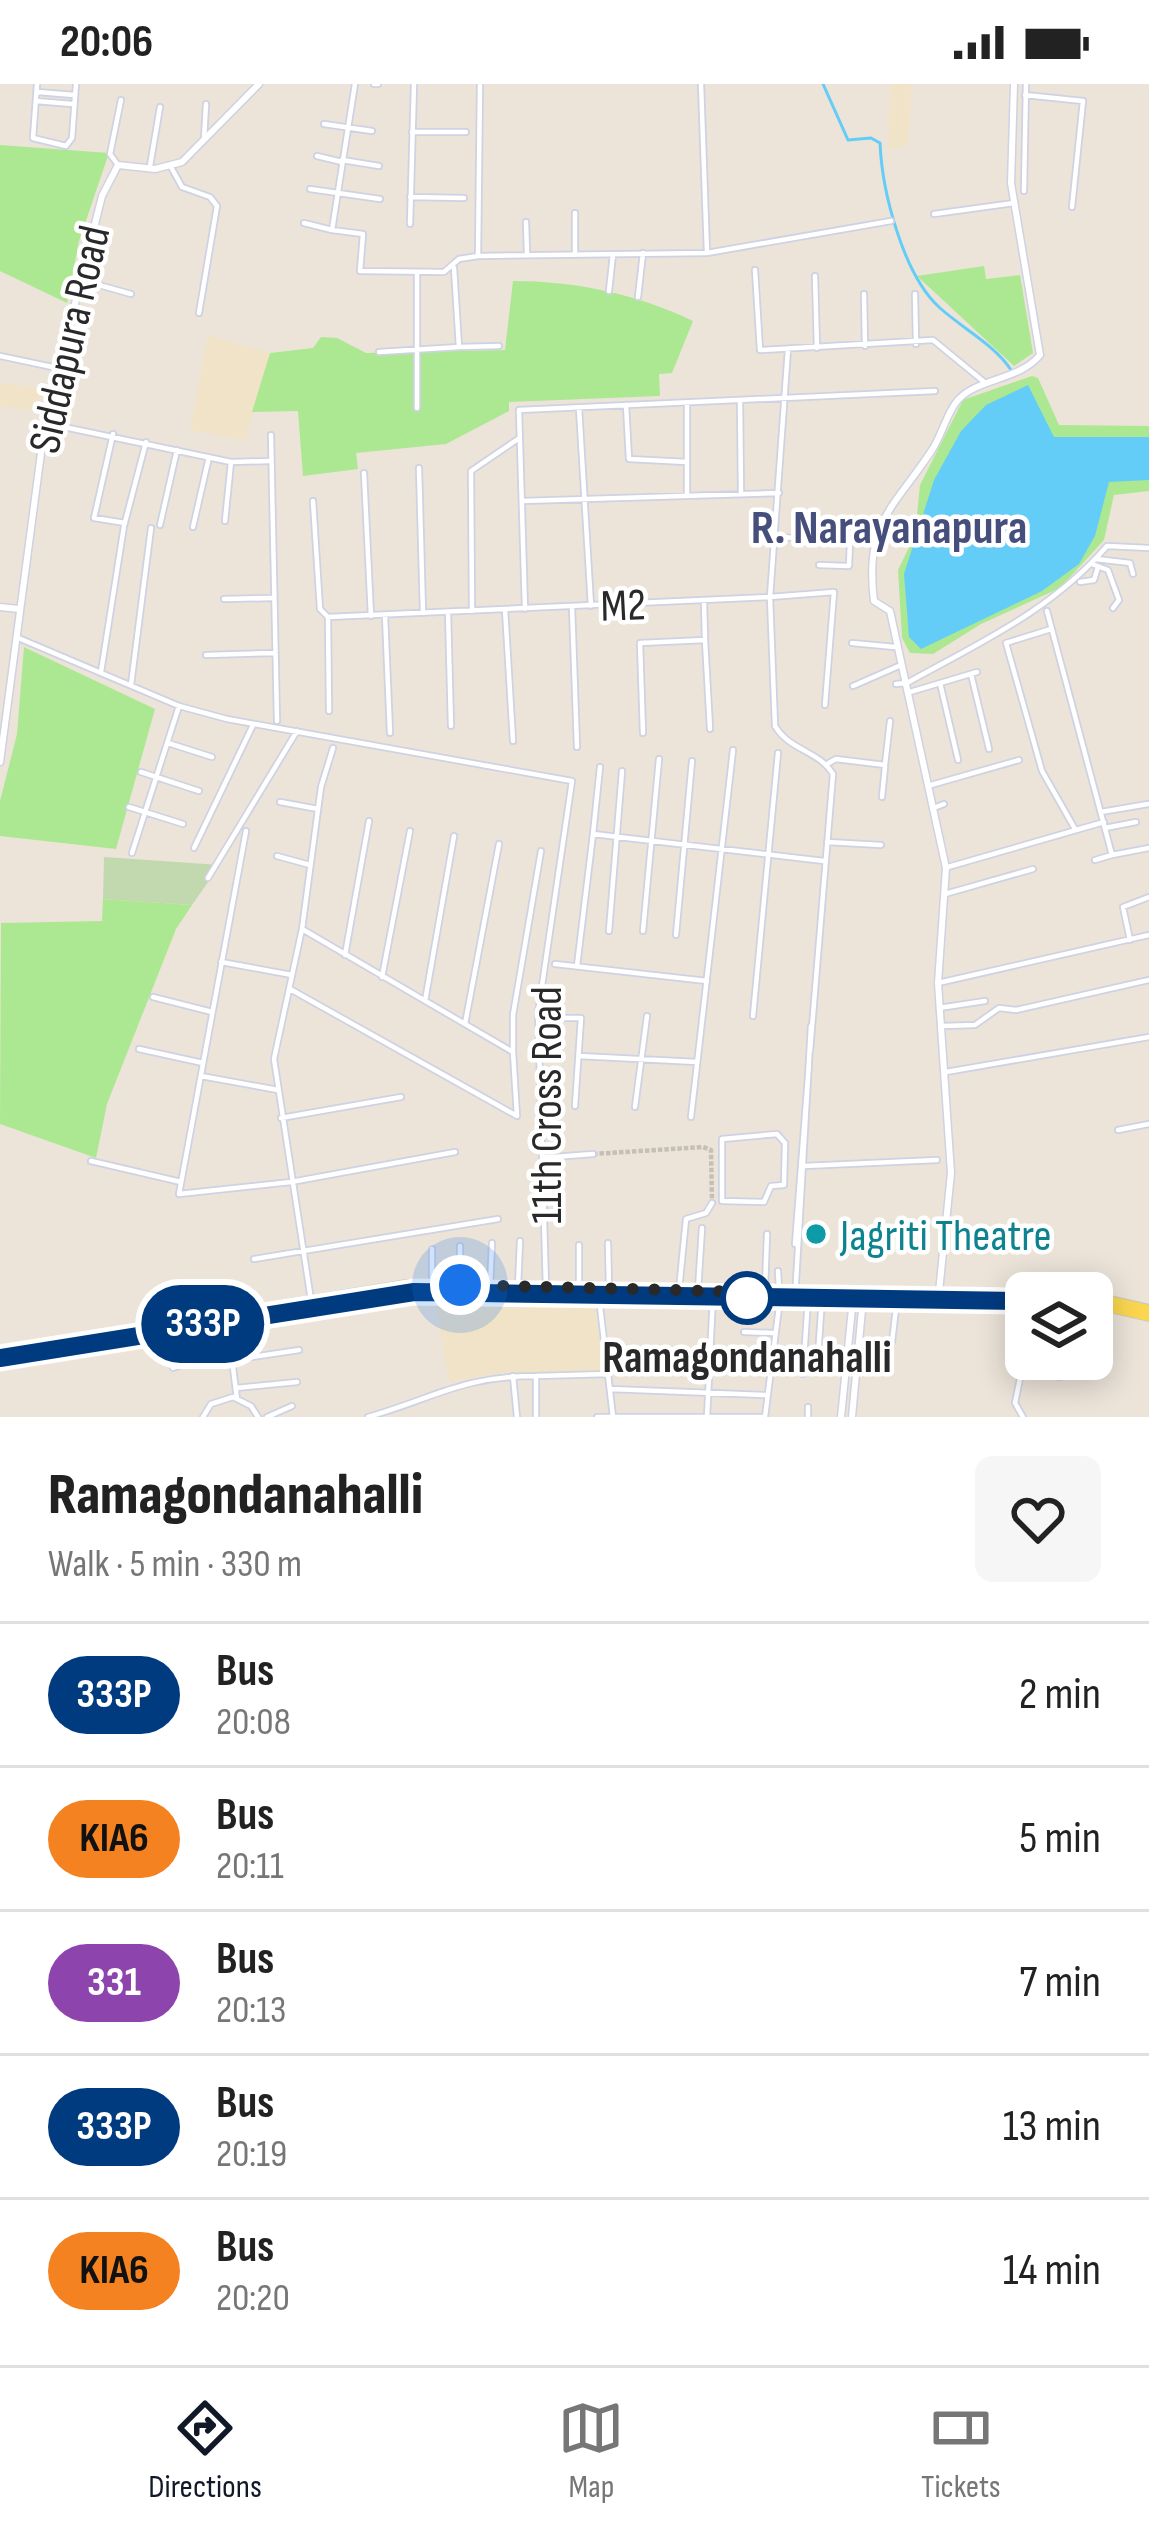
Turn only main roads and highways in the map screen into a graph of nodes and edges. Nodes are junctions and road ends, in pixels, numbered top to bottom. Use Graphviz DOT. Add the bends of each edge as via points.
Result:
graph roads {
  1 [pos="602,1290"];
  2 [pos="713,1294"];
  3 [pos="758,1294"];
  4 [pos="794,1295"];
  5 [pos="1005,1296"];
  6 [pos="1005,1297"];
  7 [pos="311,1302"];
  8 [pos="1113,1305"];
  9 [pos="1149,1313"];
  10 [pos="0,1354"];
  1 -- 2 [label="main road"];
  1 -- 2 [label="main road"];
  1 -- 7 [label="main road"];
  1 -- 7 [label="main road" via="432,1285"];
  2 -- 3 [label="main road"];
  3 -- 4 [label="main road"];
  3 -- 4 [label="main road"];
  4 -- 5 [label="main road"];
  4 -- 6 [label="main road"];
  7 -- 10 [label="main road"];
  7 -- 10 [label="main road"];
  8 -- 9 [label="main road"];
}
